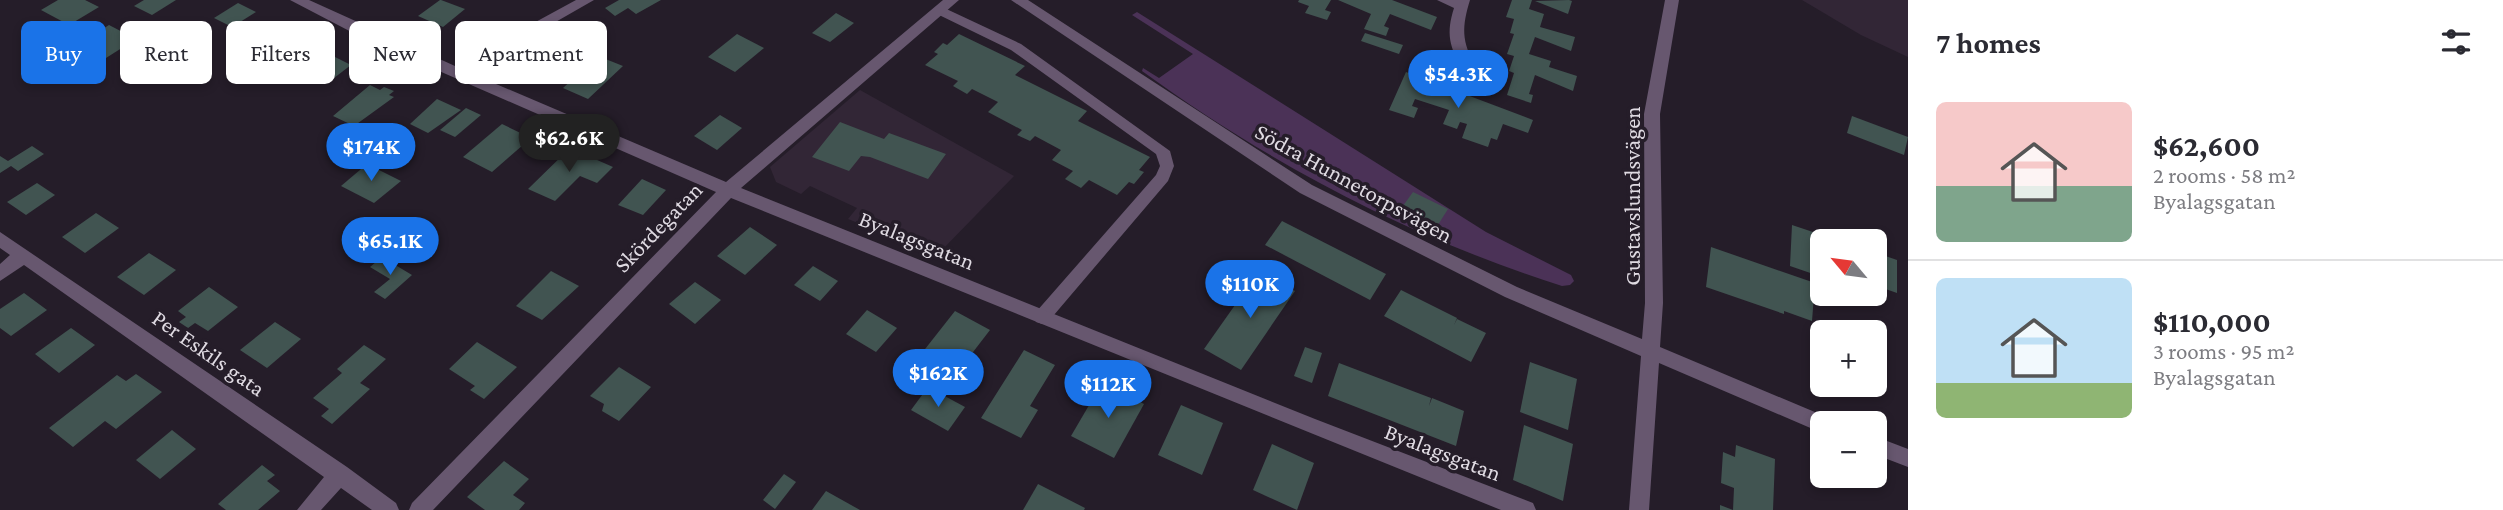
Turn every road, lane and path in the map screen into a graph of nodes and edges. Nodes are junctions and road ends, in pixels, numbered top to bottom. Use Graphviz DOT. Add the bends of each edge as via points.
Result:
graph roads {
  1 [pos="297,0"];
  2 [pos="587,0"];
  3 [pos="1018,0"];
  4 [pos="1444,0"];
  5 [pos="1672,0"];
  6 [pos="1462,3"];
  7 [pos="946,5"];
  8 [pos="549,21"];
  9 [pos="1468,66"];
  10 [pos="455,72"];
  11 [pos="484,84"];
  12 [pos="728,190"];
  13 [pos="0,239"];
  14 [pos="23,255"];
  15 [pos="0,274"];
  16 [pos="1042,317"];
  17 [pos="1650,352"];
  18 [pos="1810,419"];
  19 [pos="1887,450"];
  20 [pos="1908,458"];
  21 [pos="340,474"];
  22 [pos="307,510"];
  23 [pos="389,510"];
  24 [pos="419,510"];
  25 [pos="1526,510"];
  26 [pos="1639,510"];
  1 -- 10 [label="street, Byalagsgatan"];
  2 -- 8 [label="street"];
  3 -- 17 [label="street, Södra Hunnetorpsvägen" via="1307,188 1511,292"];
  4 -- 6 [label="street"];
  5 -- 17 [label="street, Gustavslundsvägen" via="1652,114 1654,303"];
  6 -- 9 [label="street" via="1453,33 1457,51"];
  7 -- 12 [label="street, Skördegatan"];
  7 -- 16 [label="lane" via="1083,92 1163,151 1167,166 1163,177"];
  11 -- 12 [label="street, Byalagsgatan"];
  12 -- 16 [label="street, Byalagsgatan"];
  12 -- 24 [label="street, Skördegatan"];
  13 -- 14 [label="street, Per Eskils gata"];
  14 -- 15 [label="street"];
  14 -- 21 [label="street, Per Eskils gata"];
  16 -- 25 [label="street, Byalagsgatan"];
  17 -- 18 [label="street, Södra Hunnetorpsvägen"];
  17 -- 26 [label="street, Gustavslundsvägen"];
  19 -- 20 [label="street"];
  21 -- 22 [label="street"];
  21 -- 23 [label="street, Per Eskils gata"];
}
